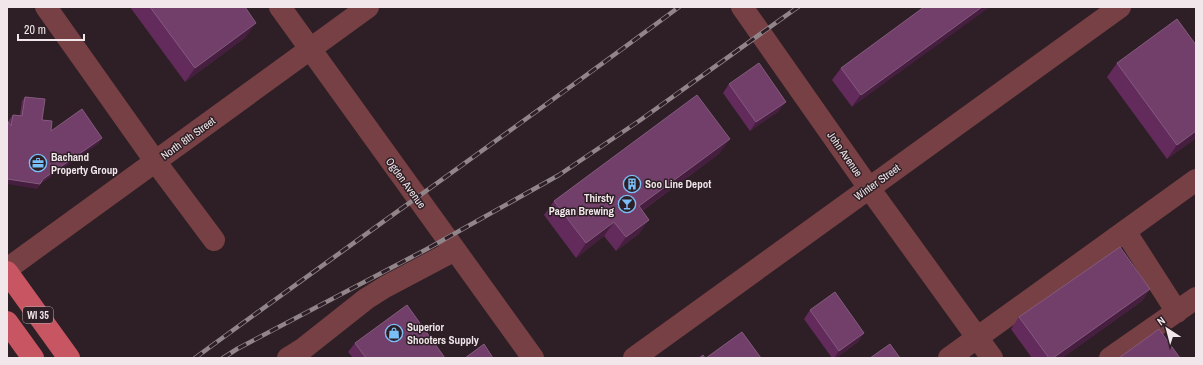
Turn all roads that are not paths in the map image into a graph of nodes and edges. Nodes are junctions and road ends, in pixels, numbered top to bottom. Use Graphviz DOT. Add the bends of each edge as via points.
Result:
graph roads {
  1 [pos="46,7"];
  2 [pos="280,7"];
  3 [pos="368,7"];
  4 [pos="742,7"];
  5 [pos="1120,7"];
  6 [pos="310,48"];
  7 [pos="155,162"];
  8 [pos="1196,180"];
  9 [pos="869,188"];
  10 [pos="1125,231"];
  11 [pos="214,240"];
  12 [pos="455,250"];
  13 [pos="7,271"];
  14 [pos="1196,298"];
  15 [pos="1177,312"];
  16 [pos="7,322"];
  17 [pos="977,338"];
  18 [pos="33,358"];
  19 [pos="69,358"];
  20 [pos="288,358"];
  21 [pos="533,358"];
  22 [pos="634,358"];
  23 [pos="949,358"];
  24 [pos="992,358"];
  25 [pos="1110,358"];
  1 -- 7 [label="street"];
  2 -- 6 [label="street, Ogden Avenue"];
  3 -- 6 [label="street, North 8th Street"];
  4 -- 9 [label="street, John Avenue"];
  5 -- 9 [label="street, Winter Street"];
  6 -- 7 [label="street, North 8th Street"];
  6 -- 12 [label="street, Ogden Avenue"];
  7 -- 11 [label="street"];
  7 -- 13 [label="street, North 8th Street"];
  8 -- 10 [label="street"];
  9 -- 17 [label="street, John Avenue"];
  9 -- 22 [label="street, Winter Street"];
  10 -- 15 [label="street"];
  10 -- 17 [label="street"];
  12 -- 20 [label="street" via="366,299"];
  12 -- 21 [label="street, Ogden Avenue"];
  13 -- 19 [label="main road, WI 35"];
  14 -- 15 [label="street"];
  15 -- 25 [label="street"];
  16 -- 18 [label="main road, WI 35"];
  17 -- 23 [label="street"];
  17 -- 24 [label="street, John Avenue"];
}
